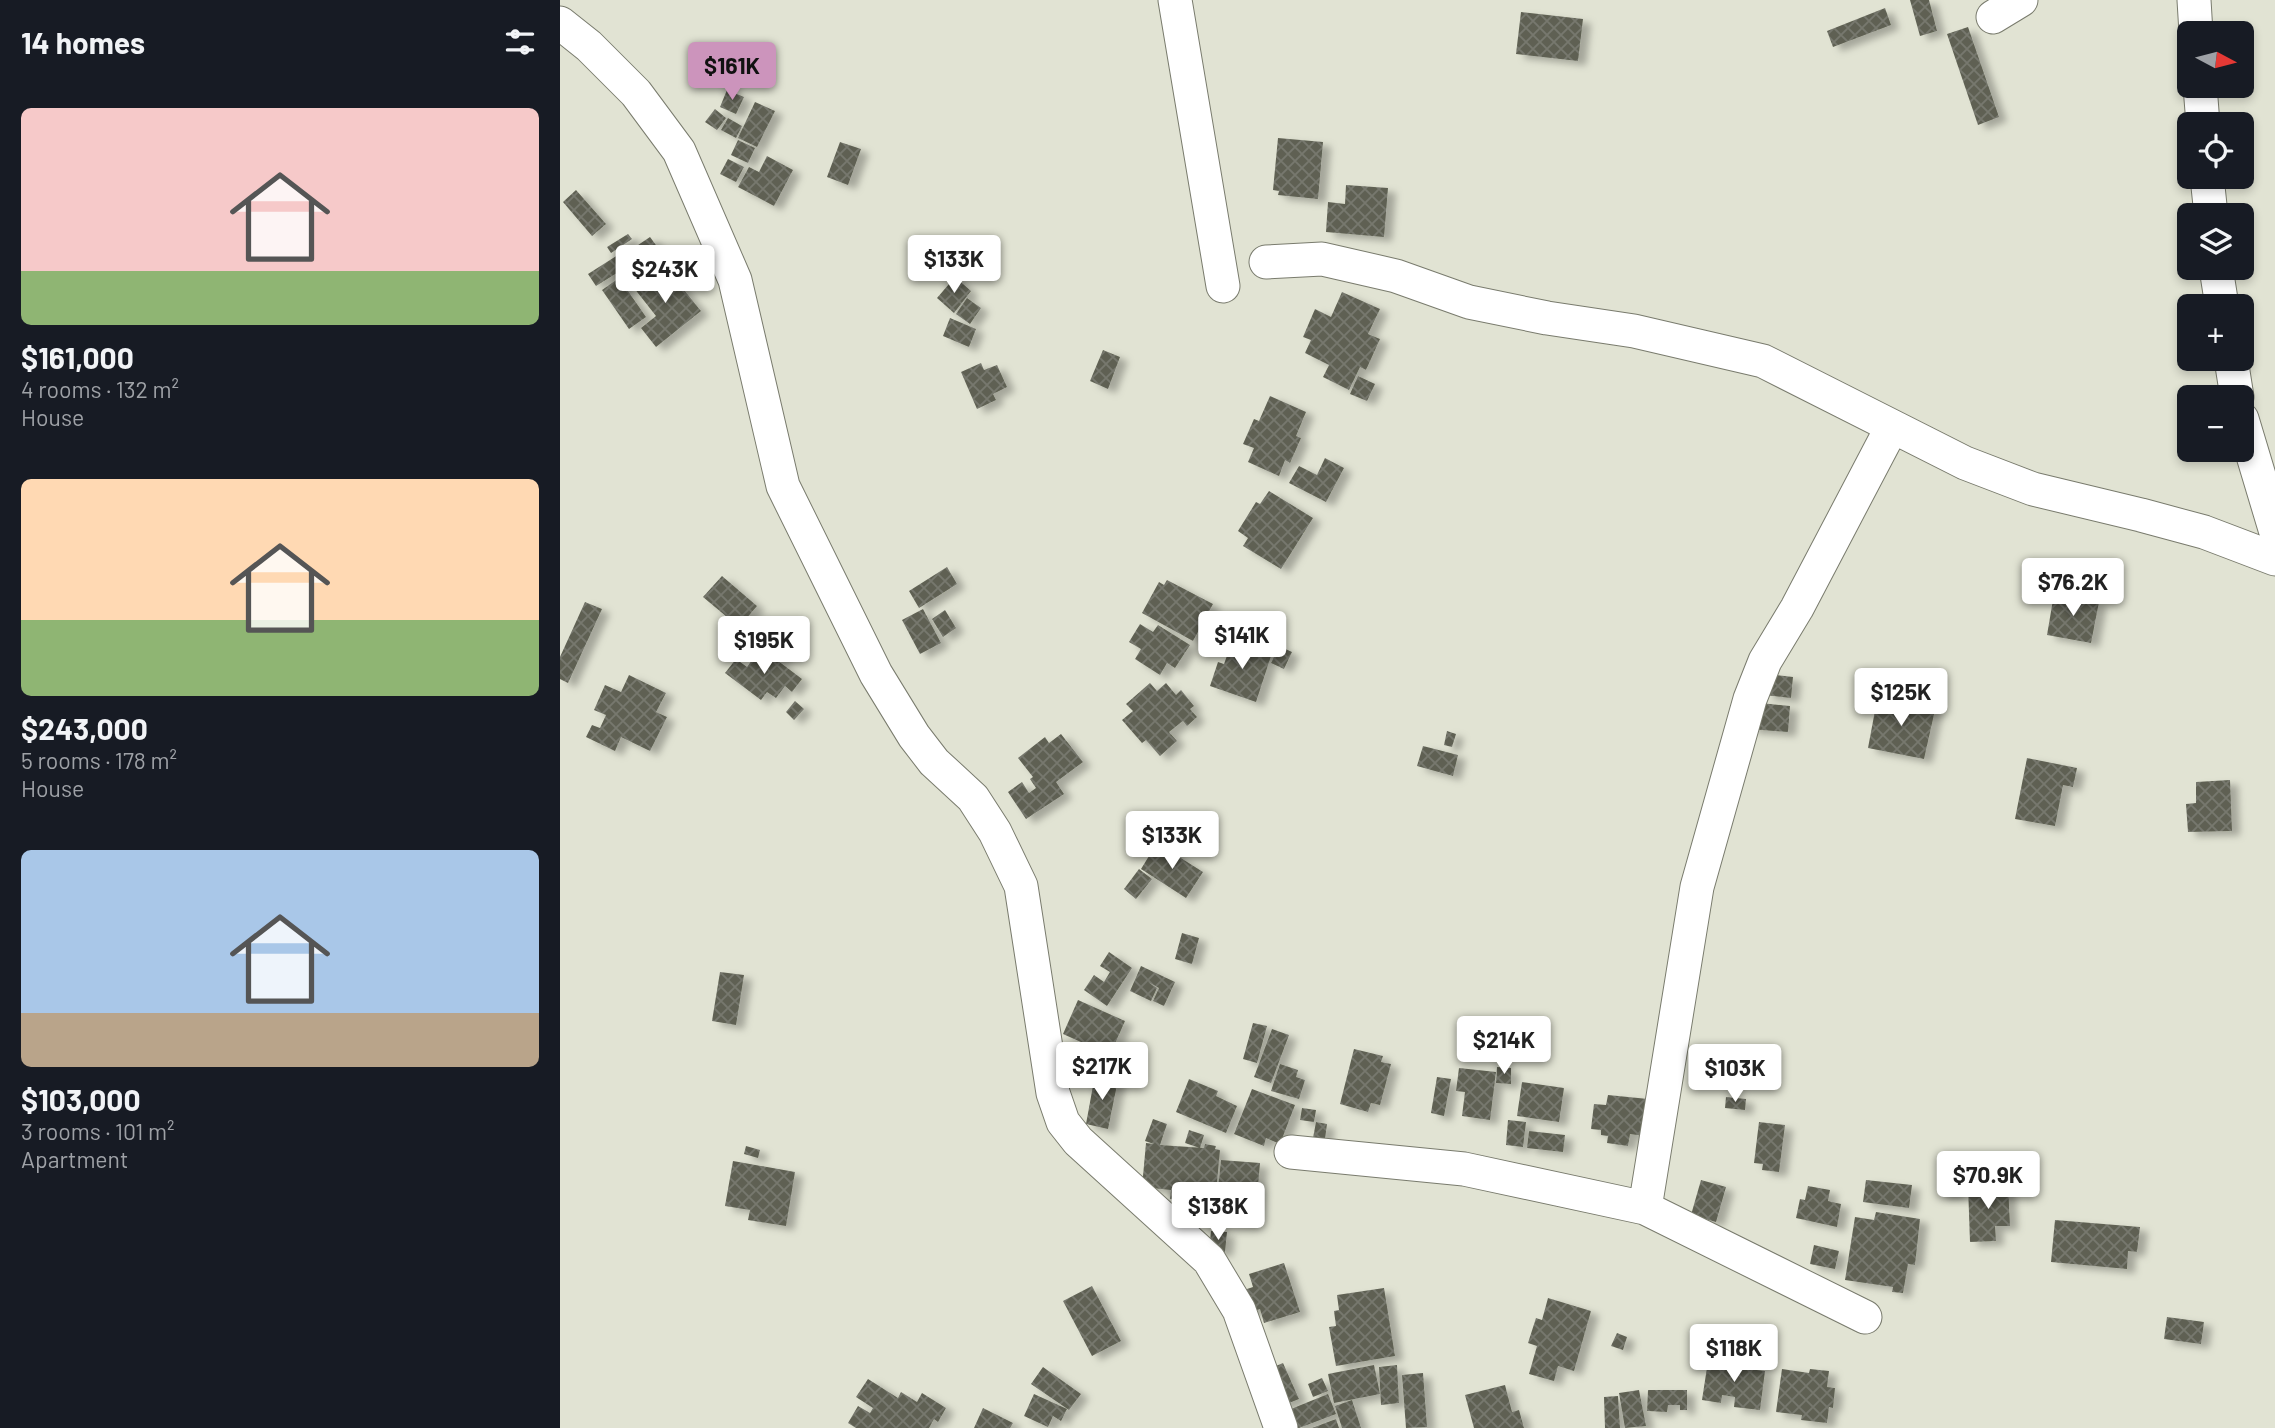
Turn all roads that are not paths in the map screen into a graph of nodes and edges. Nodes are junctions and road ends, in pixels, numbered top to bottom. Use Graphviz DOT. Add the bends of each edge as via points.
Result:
graph roads {
  1 [pos="1175,0"];
  2 [pos="2194,0"];
  3 [pos="2195,21"];
  4 [pos="560,23"];
  5 [pos="1266,262"];
  6 [pos="1223,286"];
  7 [pos="1892,427"];
  8 [pos="2254,459"];
  9 [pos="2275,529"];
  10 [pos="2275,559"];
  11 [pos="1291,1152"];
  12 [pos="1644,1208"];
  13 [pos="1865,1317"];
  14 [pos="1281,1428"];
  1 -- 6 [label="street"];
  2 -- 3 [label="street"];
  4 -- 14 [label="street" via="636,93 679,151 735,280 783,486 876,674 920,745 973,797 1021,886 1053,1093 1063,1122 1078,1142 1209,1260 1239,1310"];
  5 -- 7 [label="street" via="1322,259 1396,276 1469,302 1634,331 1763,361"];
  7 -- 10 [label="street" via="1965,463 2033,489 2191,529"];
  7 -- 12 [label="street" via="1765,661 1750,699 1697,887"];
  8 -- 9 [label="street"];
  11 -- 12 [label="street" via="1464,1169"];
  12 -- 13 [label="street"];
}
